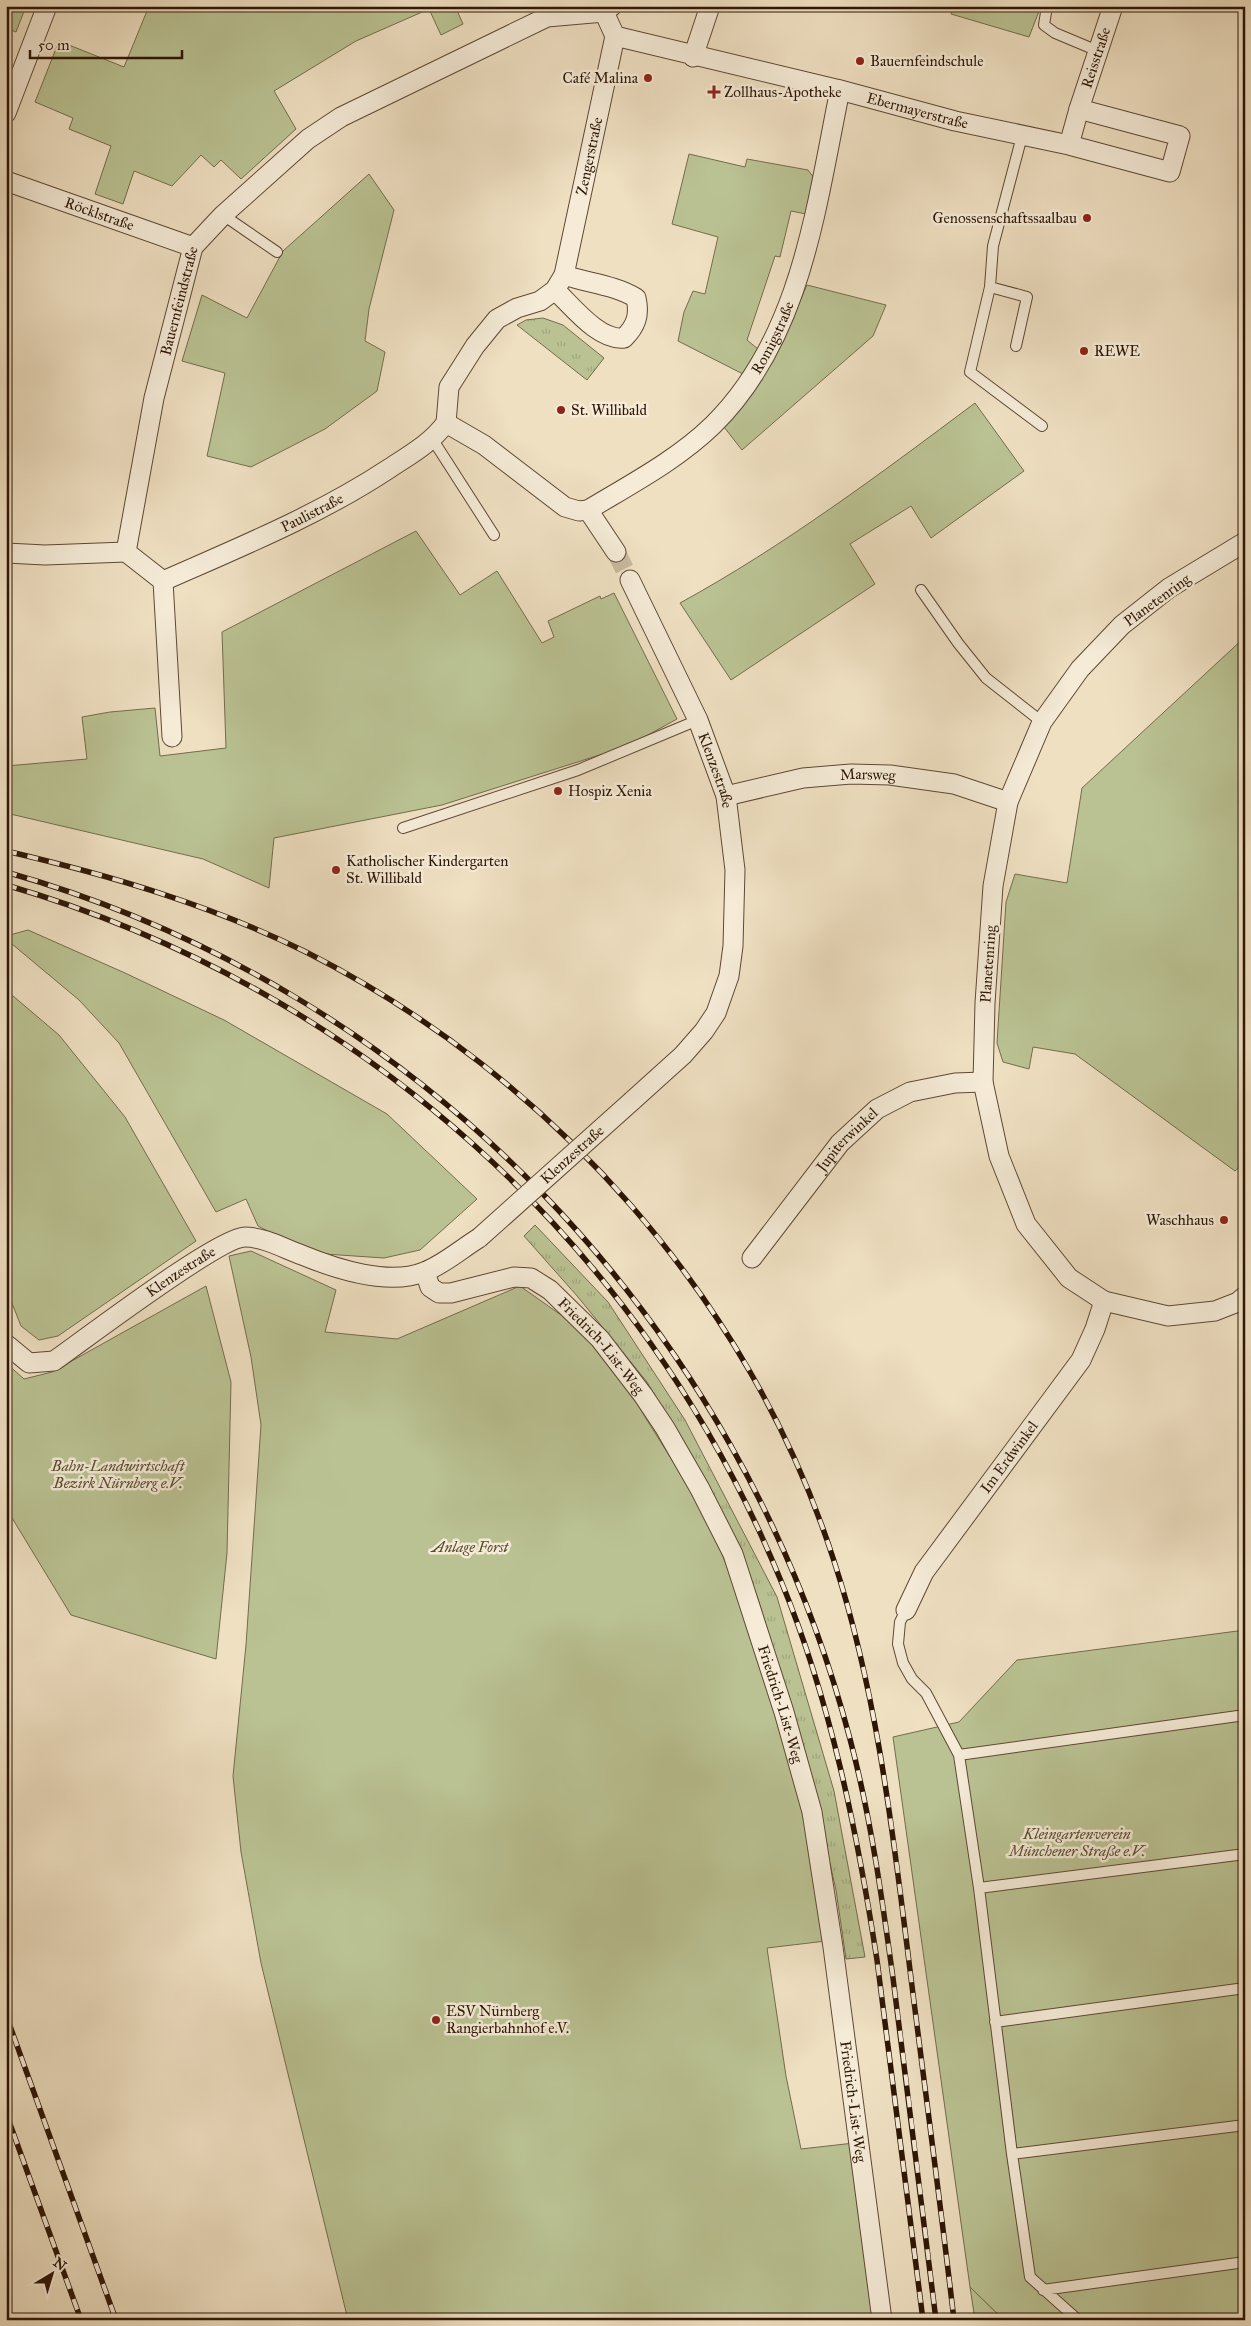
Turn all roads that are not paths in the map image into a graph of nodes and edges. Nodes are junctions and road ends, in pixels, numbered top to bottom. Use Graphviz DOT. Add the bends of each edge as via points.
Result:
graph roads {
  1 [pos="47,6"];
  2 [pos="710,6"];
  3 [pos="1047,6"];
  4 [pos="1113,6"];
  5 [pos="608,9"];
  6 [pos="544,12"];
  7 [pos="615,36"];
  8 [pos="1098,51"];
  9 [pos="693,56"];
  10 [pos="840,90"];
  11 [pos="7,109"];
  12 [pos="1079,109"];
  13 [pos="1022,136"];
  14 [pos="1069,145"];
  15 [pos="6,181"];
  16 [pos="223,215"];
  17 [pos="193,247"];
  18 [pos="277,252"];
  19 [pos="990,287"];
  20 [pos="1016,346"];
  21 [pos="446,424"];
  22 [pos="1042,426"];
  23 [pos="434,440"];
  24 [pos="588,510"];
  25 [pos="494,534"];
  26 [pos="1245,542"];
  27 [pos="126,552"];
  28 [pos="616,552"];
  29 [pos="6,553"];
  30 [pos="630,580"];
  31 [pos="163,581"];
  32 [pos="921,590"];
  33 [pos="698,720"];
  34 [pos="1042,722"];
  35 [pos="172,737"];
  36 [pos="726,796"];
  37 [pos="1008,802"];
  38 [pos="403,828"];
  39 [pos="983,1082"];
  40 [pos="752,1258"];
  41 [pos="425,1272"];
  42 [pos="1104,1302"];
  43 [pos="1243,1304"];
  44 [pos="6,1344"];
  45 [pos="906,1610"];
  46 [pos="1245,1715"];
  47 [pos="959,1755"];
  48 [pos="1245,1854"];
  49 [pos="979,1888"];
  50 [pos="1245,1988"];
  51 [pos="995,2022"];
  52 [pos="1245,2125"];
  53 [pos="1012,2154"];
  54 [pos="1245,2262"];
  55 [pos="1043,2290"];
  56 [pos="882,2320"];
  57 [pos="1078,2320"];
  1 -- 11 [label="street"];
  2 -- 9 [label="street"];
  3 -- 8 [label="lane" via="1044,24 1055,33"];
  4 -- 8 [label="street, Reisstraße"];
  5 -- 6 [label="street, Bauernfeindstraße"];
  5 -- 7 [label="street"];
  6 -- 16 [label="street, Bauernfeindstraße" via="342,117 308,139"];
  7 -- 9 [label="street, Ebermayerstraße"];
  7 -- 21 [label="street, Zengerstraße" via="560,283 540,301 517,308 496,320 449,386"];
  8 -- 12 [label="street, Reisstraße"];
  9 -- 10 [label="street, Ebermayerstraße"];
  10 -- 13 [label="street, Ebermayerstraße"];
  10 -- 24 [label="street, Romigstraße" via="798,278 784,319 746,387 713,425 666,462"];
  12 -- 14 [label="street, Reisstraße"];
  12 -- 14 [label="street, Ebermayerstraße" via="1180,136 1170,172"];
  13 -- 14 [label="street, Ebermayerstraße"];
  13 -- 19 [label="lane" via="993,246"];
  15 -- 17 [label="street, Röcklstraße"];
  16 -- 17 [label="street, Bauernfeindstraße"];
  16 -- 18 [label="lane"];
  17 -- 27 [label="street, Bauernfeindstraße" via="154,398"];
  19 -- 20 [label="lane" via="1027,297"];
  19 -- 22 [label="lane" via="970,372"];
  21 -- 23 [label="street, Paulistraße"];
  21 -- 24 [label="street" via="484,445 565,507"];
  23 -- 25 [label="lane"];
  23 -- 31 [label="street, Paulistraße" via="297,521"];
  24 -- 28 [label="street"];
  26 -- 34 [label="street, Planetenring" via="1169,588 1122,625 1080,669"];
  27 -- 29 [label="street"];
  27 -- 31 [label="street"];
  30 -- 33 [label="street, Klenzestraße"];
  31 -- 35 [label="street"];
  32 -- 34 [label="lane" via="986,678"];
  33 -- 36 [label="street, Klenzestraße"];
  33 -- 38 [label="lane" via="578,770"];
  34 -- 37 [label="street, Planetenring"];
  36 -- 37 [label="street, Marsweg" via="803,778 851,774 890,775 954,784"];
  36 -- 41 [label="street, Klenzestraße, bridge" via="735,870 733,946 729,976 716,1013 683,1055 479,1238"];
  37 -- 39 [label="street, Planetenring" via="993,886"];
  39 -- 40 [label="street, Jupiterwinkel" via="955,1083 910,1092 877,1109 840,1143"];
  39 -- 42 [label="street, Planetenring" via="999,1156 1026,1224 1069,1278"];
  41 -- 44 [label="street, Klenzestraße" via="404,1278 368,1275 327,1265 262,1240 243,1237 212,1251 54,1361 29,1362"];
  41 -- 56 [label="street, Friedrich-List-Weg" via="430,1287 451,1294 514,1277 531,1278 570,1307 600,1339 654,1411 700,1489 733,1554 784,1712 812,1812 834,1947"];
  42 -- 43 [label="street, Planetenring" via="1168,1316"];
  42 -- 45 [label="street, Im Erdwinkel" via="1096,1329 1080,1360 924,1572"];
  45 -- 47 [label="lane" via="900,1622 898,1644 903,1663 912,1679 926,1693"];
  46 -- 47 [label="lane"];
  47 -- 49 [label="lane"];
  48 -- 49 [label="lane"];
  49 -- 51 [label="lane"];
  50 -- 51 [label="lane"];
  51 -- 53 [label="lane"];
  52 -- 53 [label="lane"];
  53 -- 55 [label="lane" via="1030,2277"];
  54 -- 55 [label="lane"];
  55 -- 57 [label="lane"];
}
